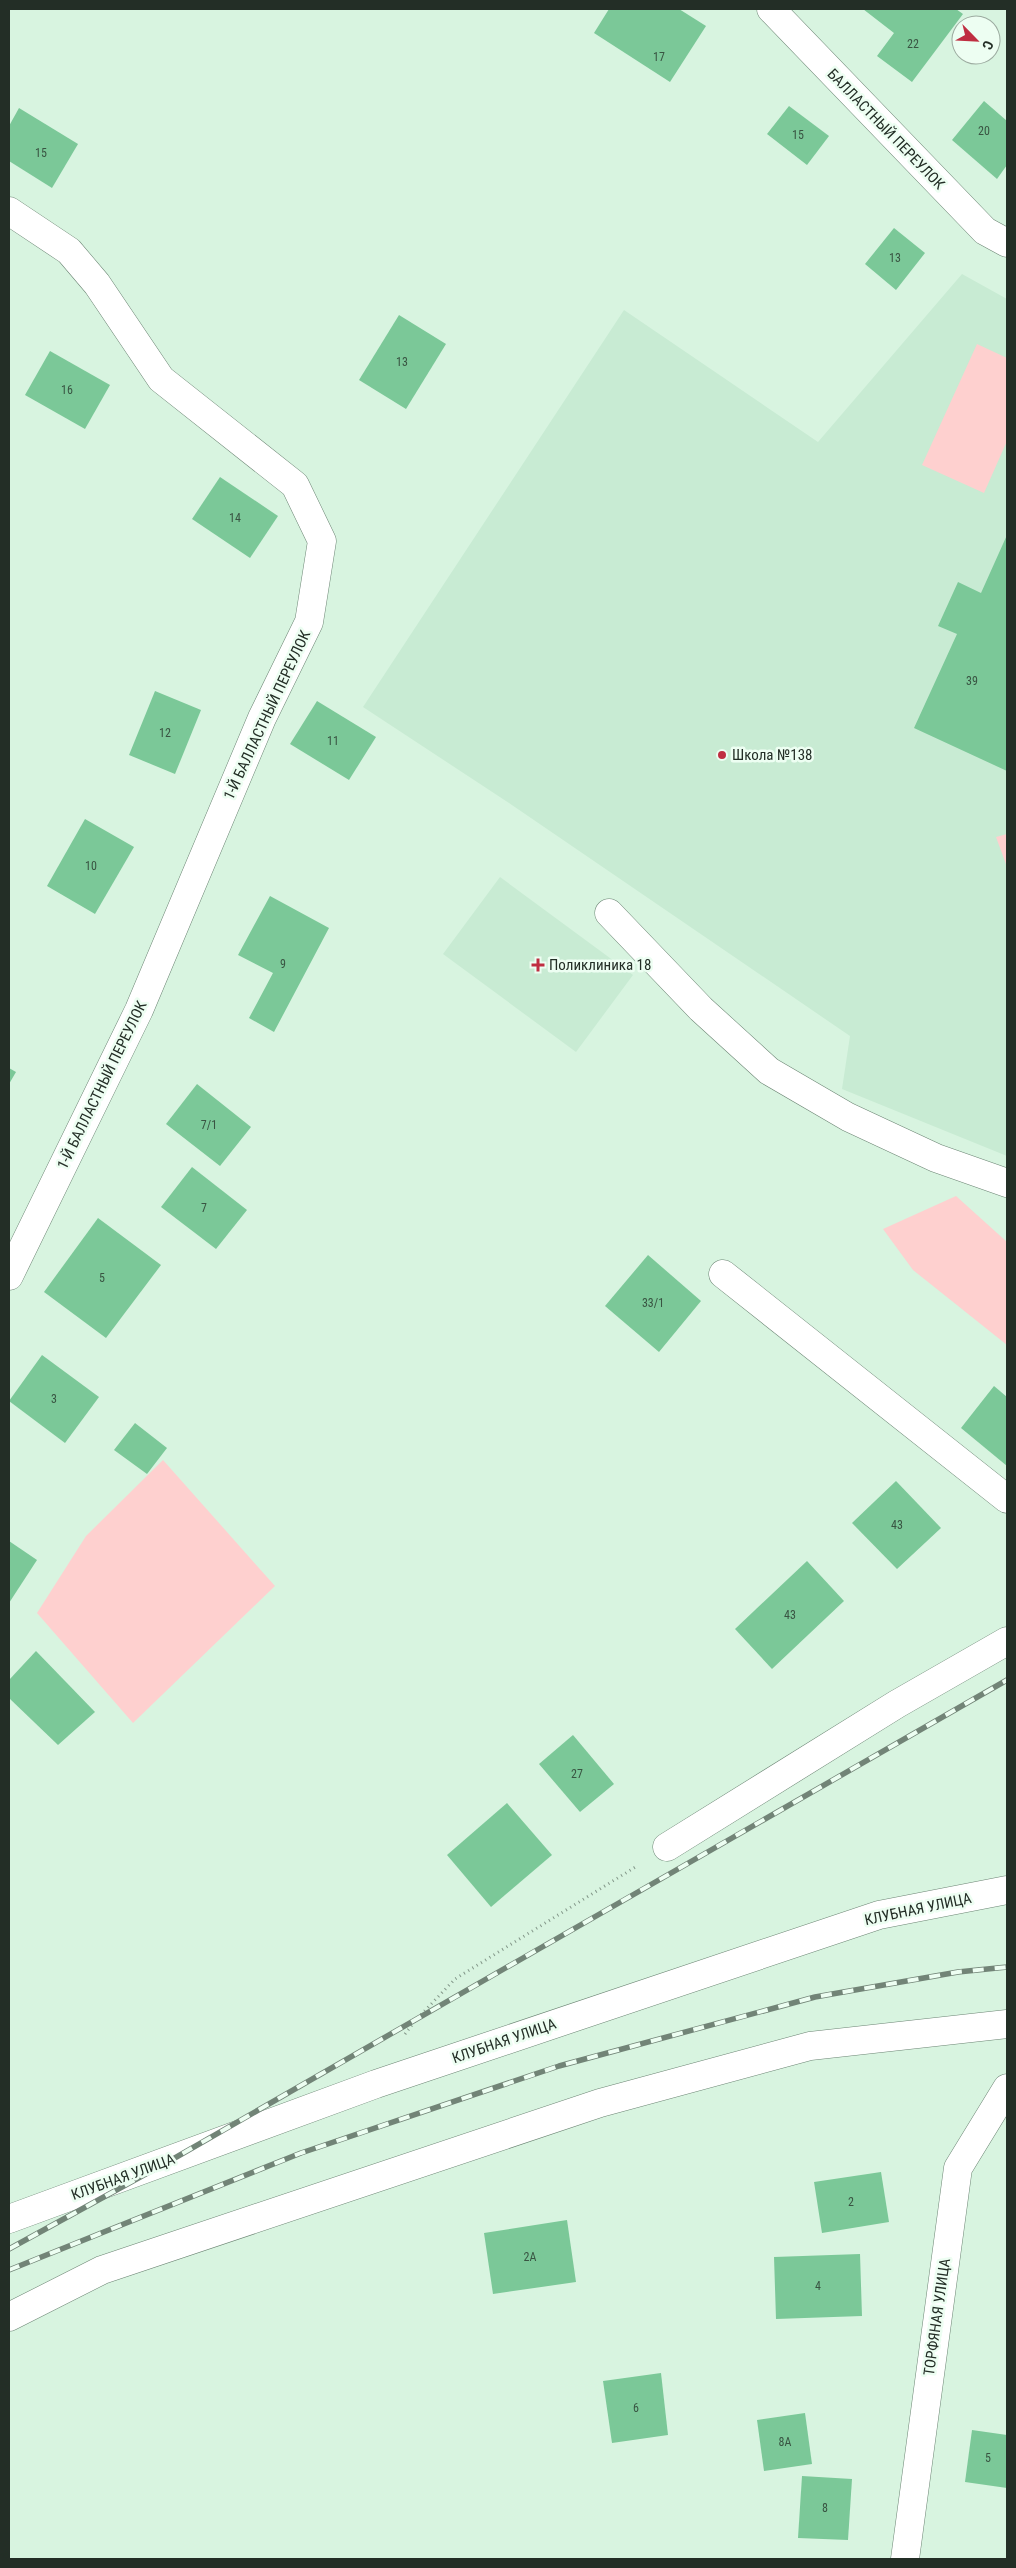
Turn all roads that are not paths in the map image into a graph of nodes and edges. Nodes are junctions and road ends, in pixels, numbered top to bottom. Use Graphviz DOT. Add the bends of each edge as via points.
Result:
graph roads {
  1 [pos="771,9"];
  2 [pos="9,211"];
  3 [pos="1007,243"];
  4 [pos="609,913"];
  5 [pos="1007,1183"];
  6 [pos="723,1274"];
  7 [pos="9,1276"];
  8 [pos="1007,1499"];
  9 [pos="1007,1641"];
  10 [pos="667,1847"];
  11 [pos="1007,1890"];
  12 [pos="1007,2024"];
  13 [pos="1007,2088"];
  14 [pos="9,2219"];
  15 [pos="9,2317"];
  16 [pos="905,2559"];
  1 -- 3 [label="street, БАЛЛАСТНЫЙ ПЕРЕУЛОК" via="984,231"];
  2 -- 7 [label="street, 1-Й БАЛЛАСТНЫЙ ПЕРЕУЛОК" via="69,251 97,284 161,379 295,485 322,541 309,622 262,718 139,1010"];
  4 -- 5 [label="street" via="701,1009 769,1071 848,1117 936,1158"];
  6 -- 8 [label="street"];
  9 -- 10 [label="street" via="897,1704"];
  11 -- 14 [label="street, КЛУБНАЯ УЛИЦА" via="879,1915 376,2084"];
  12 -- 15 [label="street" via="810,2046 600,2103 102,2270"];
  13 -- 16 [label="street, ТОРФЯНАЯ УЛИЦА" via="958,2168"];
}
